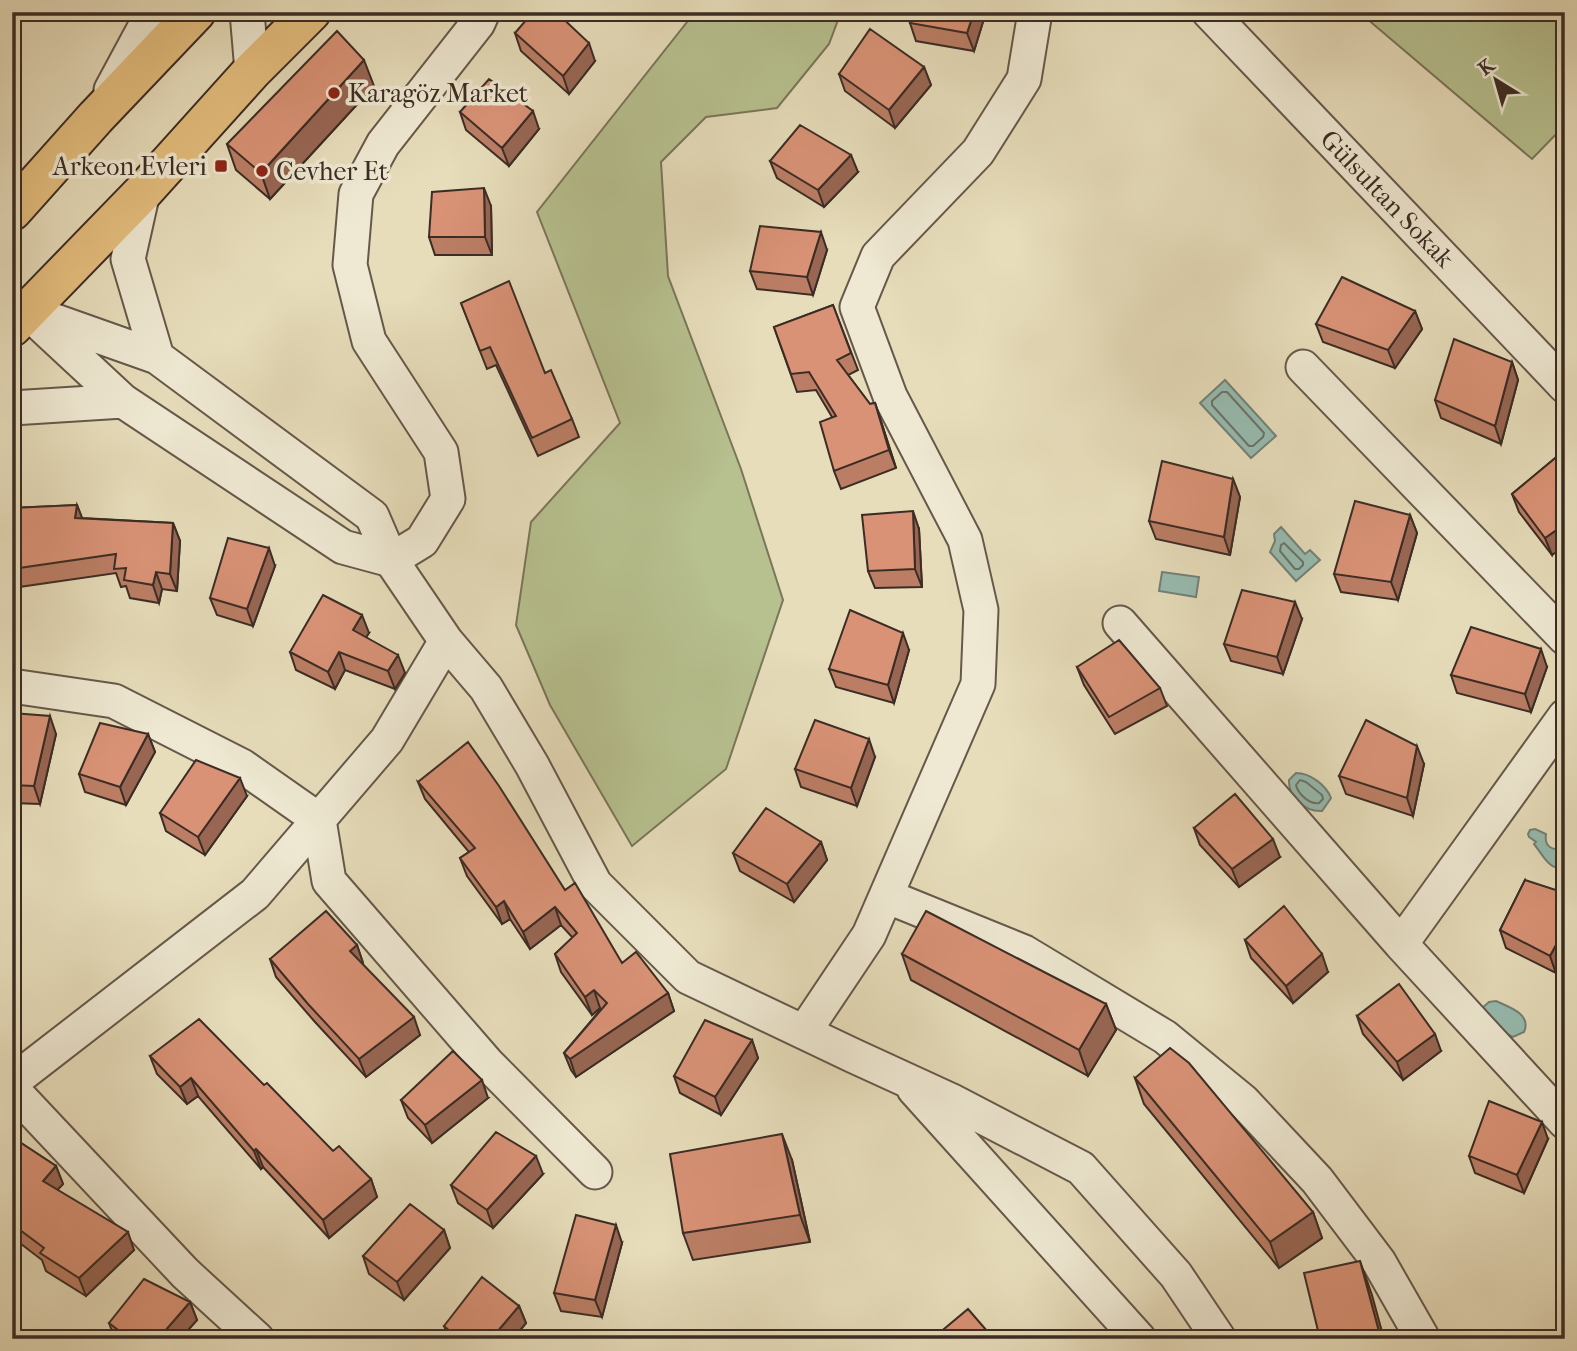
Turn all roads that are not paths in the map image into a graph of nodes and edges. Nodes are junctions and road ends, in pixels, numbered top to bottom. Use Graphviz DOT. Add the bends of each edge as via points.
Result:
graph roads {
  1 [pos="153,12"];
  2 [pos="195,12"];
  3 [pos="247,12"];
  4 [pos="311,12"];
  5 [pos="483,12"];
  6 [pos="1035,12"];
  7 [pos="1209,12"];
  8 [pos="252,71"];
  9 [pos="96,117"];
  10 [pos="143,192"];
  11 [pos="12,211"];
  12 [pos="17,314"];
  13 [pos="157,357"];
  14 [pos="1303,367"];
  15 [pos="1565,386"];
  16 [pos="123,401"];
  17 [pos="12,408"];
  18 [pos="391,560"];
  19 [pos="1121,623"];
  20 [pos="1565,638"];
  21 [pos="446,641"];
  22 [pos="12,686"];
  23 [pos="1565,716"];
  24 [pos="319,820"];
  25 [pos="886,896"];
  26 [pos="1401,944"];
  27 [pos="803,1032"];
  28 [pos="905,1080"];
  29 [pos="12,1082"];
  30 [pos="12,1089"];
  31 [pos="1565,1122"];
  32 [pos="595,1172"];
  33 [pos="257,1339"];
  34 [pos="1139,1339"];
  35 [pos="1219,1339"];
  36 [pos="1423,1339"];
  1 -- 9 [label="street"];
  2 -- 9 [label="highway"];
  3 -- 8 [label="street"];
  4 -- 8 [label="highway"];
  5 -- 18 [label="street" via="383,144 356,194 350,265 369,341 441,452 448,499 422,541"];
  6 -- 25 [label="street" via="1024,79 978,152 878,257 857,307 890,396 965,540 981,610 978,684"];
  7 -- 15 [label="street, Gülsultan Sokak"];
  8 -- 10 [label="highway"];
  9 -- 11 [label="highway"];
  10 -- 12 [label="highway"];
  10 -- 13 [label="street" via="128,259"];
  12 -- 13 [label="street"];
  12 -- 16 [label="street"];
  13 -- 18 [label="street" via="372,516"];
  14 -- 20 [label="street"];
  16 -- 17 [label="street"];
  16 -- 18 [label="street" via="343,547"];
  18 -- 21 [label="street"];
  19 -- 26 [label="street"];
  21 -- 24 [label="street" via="387,740"];
  21 -- 27 [label="street" via="486,688 595,884 688,977"];
  22 -- 24 [label="street" via="114,701 242,766"];
  23 -- 26 [label="street"];
  24 -- 29 [label="street" via="255,894"];
  24 -- 32 [label="street" via="329,881 487,1063"];
  25 -- 27 [label="street" via="869,936"];
  25 -- 36 [label="street" via="1024,952 1175,1045 1242,1101 1317,1180 1379,1262"];
  26 -- 31 [label="street"];
  27 -- 28 [label="street"];
  28 -- 34 [label="street"];
  28 -- 35 [label="street" via="1081,1167 1176,1275"];
  30 -- 33 [label="street" via="185,1273"];
}
